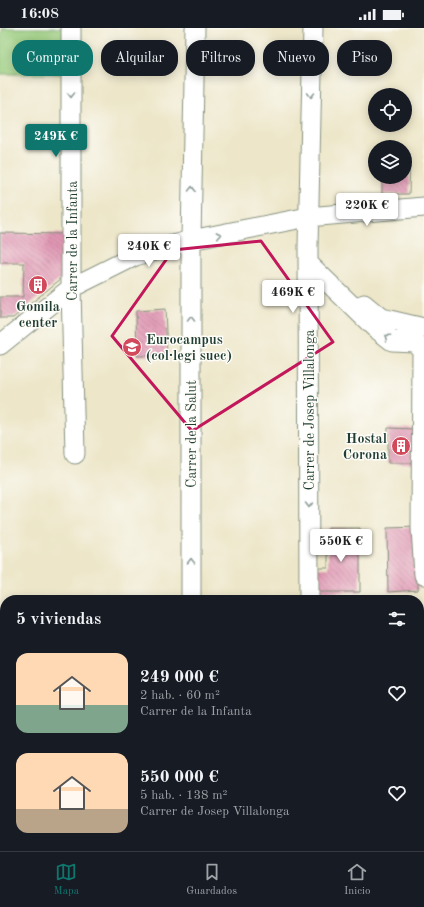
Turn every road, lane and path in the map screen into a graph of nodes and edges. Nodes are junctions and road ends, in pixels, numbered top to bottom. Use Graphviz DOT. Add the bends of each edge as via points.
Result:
graph roads {
  1 [pos="71,28"];
  2 [pos="195,28"];
  3 [pos="313,28"];
  4 [pos="424,207"];
  5 [pos="308,217"];
  6 [pos="191,240"];
  7 [pos="308,255"];
  8 [pos="72,288"];
  9 [pos="424,328"];
  10 [pos="0,345"];
  11 [pos="76,454"];
  12 [pos="424,575"];
  13 [pos="191,595"];
  14 [pos="309,595"];
  1 -- 8 [label="street, Carrer de la Infanta, one-way"];
  6 -- 2 [label="street, Carrer de la Salut, one-way"];
  3 -- 5 [label="street, Carrer de Josep Villalonga, one-way"];
  4 -- 5 [label="street"];
  6 -- 5 [label="street, one-way"];
  5 -- 7 [label="street, Carrer de Josep Villalonga"];
  6 -- 8 [label="street" via="135,256"];
  13 -- 6 [label="street, Carrer de la Salut, one-way"];
  7 -- 9 [label="street" via="381,318"];
  12 -- 7 [label="street, one-way" via="421,528 422,349 414,342 392,340 374,327"];
  7 -- 14 [label="street, Carrer de Josep Villalonga, one-way"];
  8 -- 10 [label="street"];
  8 -- 11 [label="street, Carrer de la Infanta"];
}
